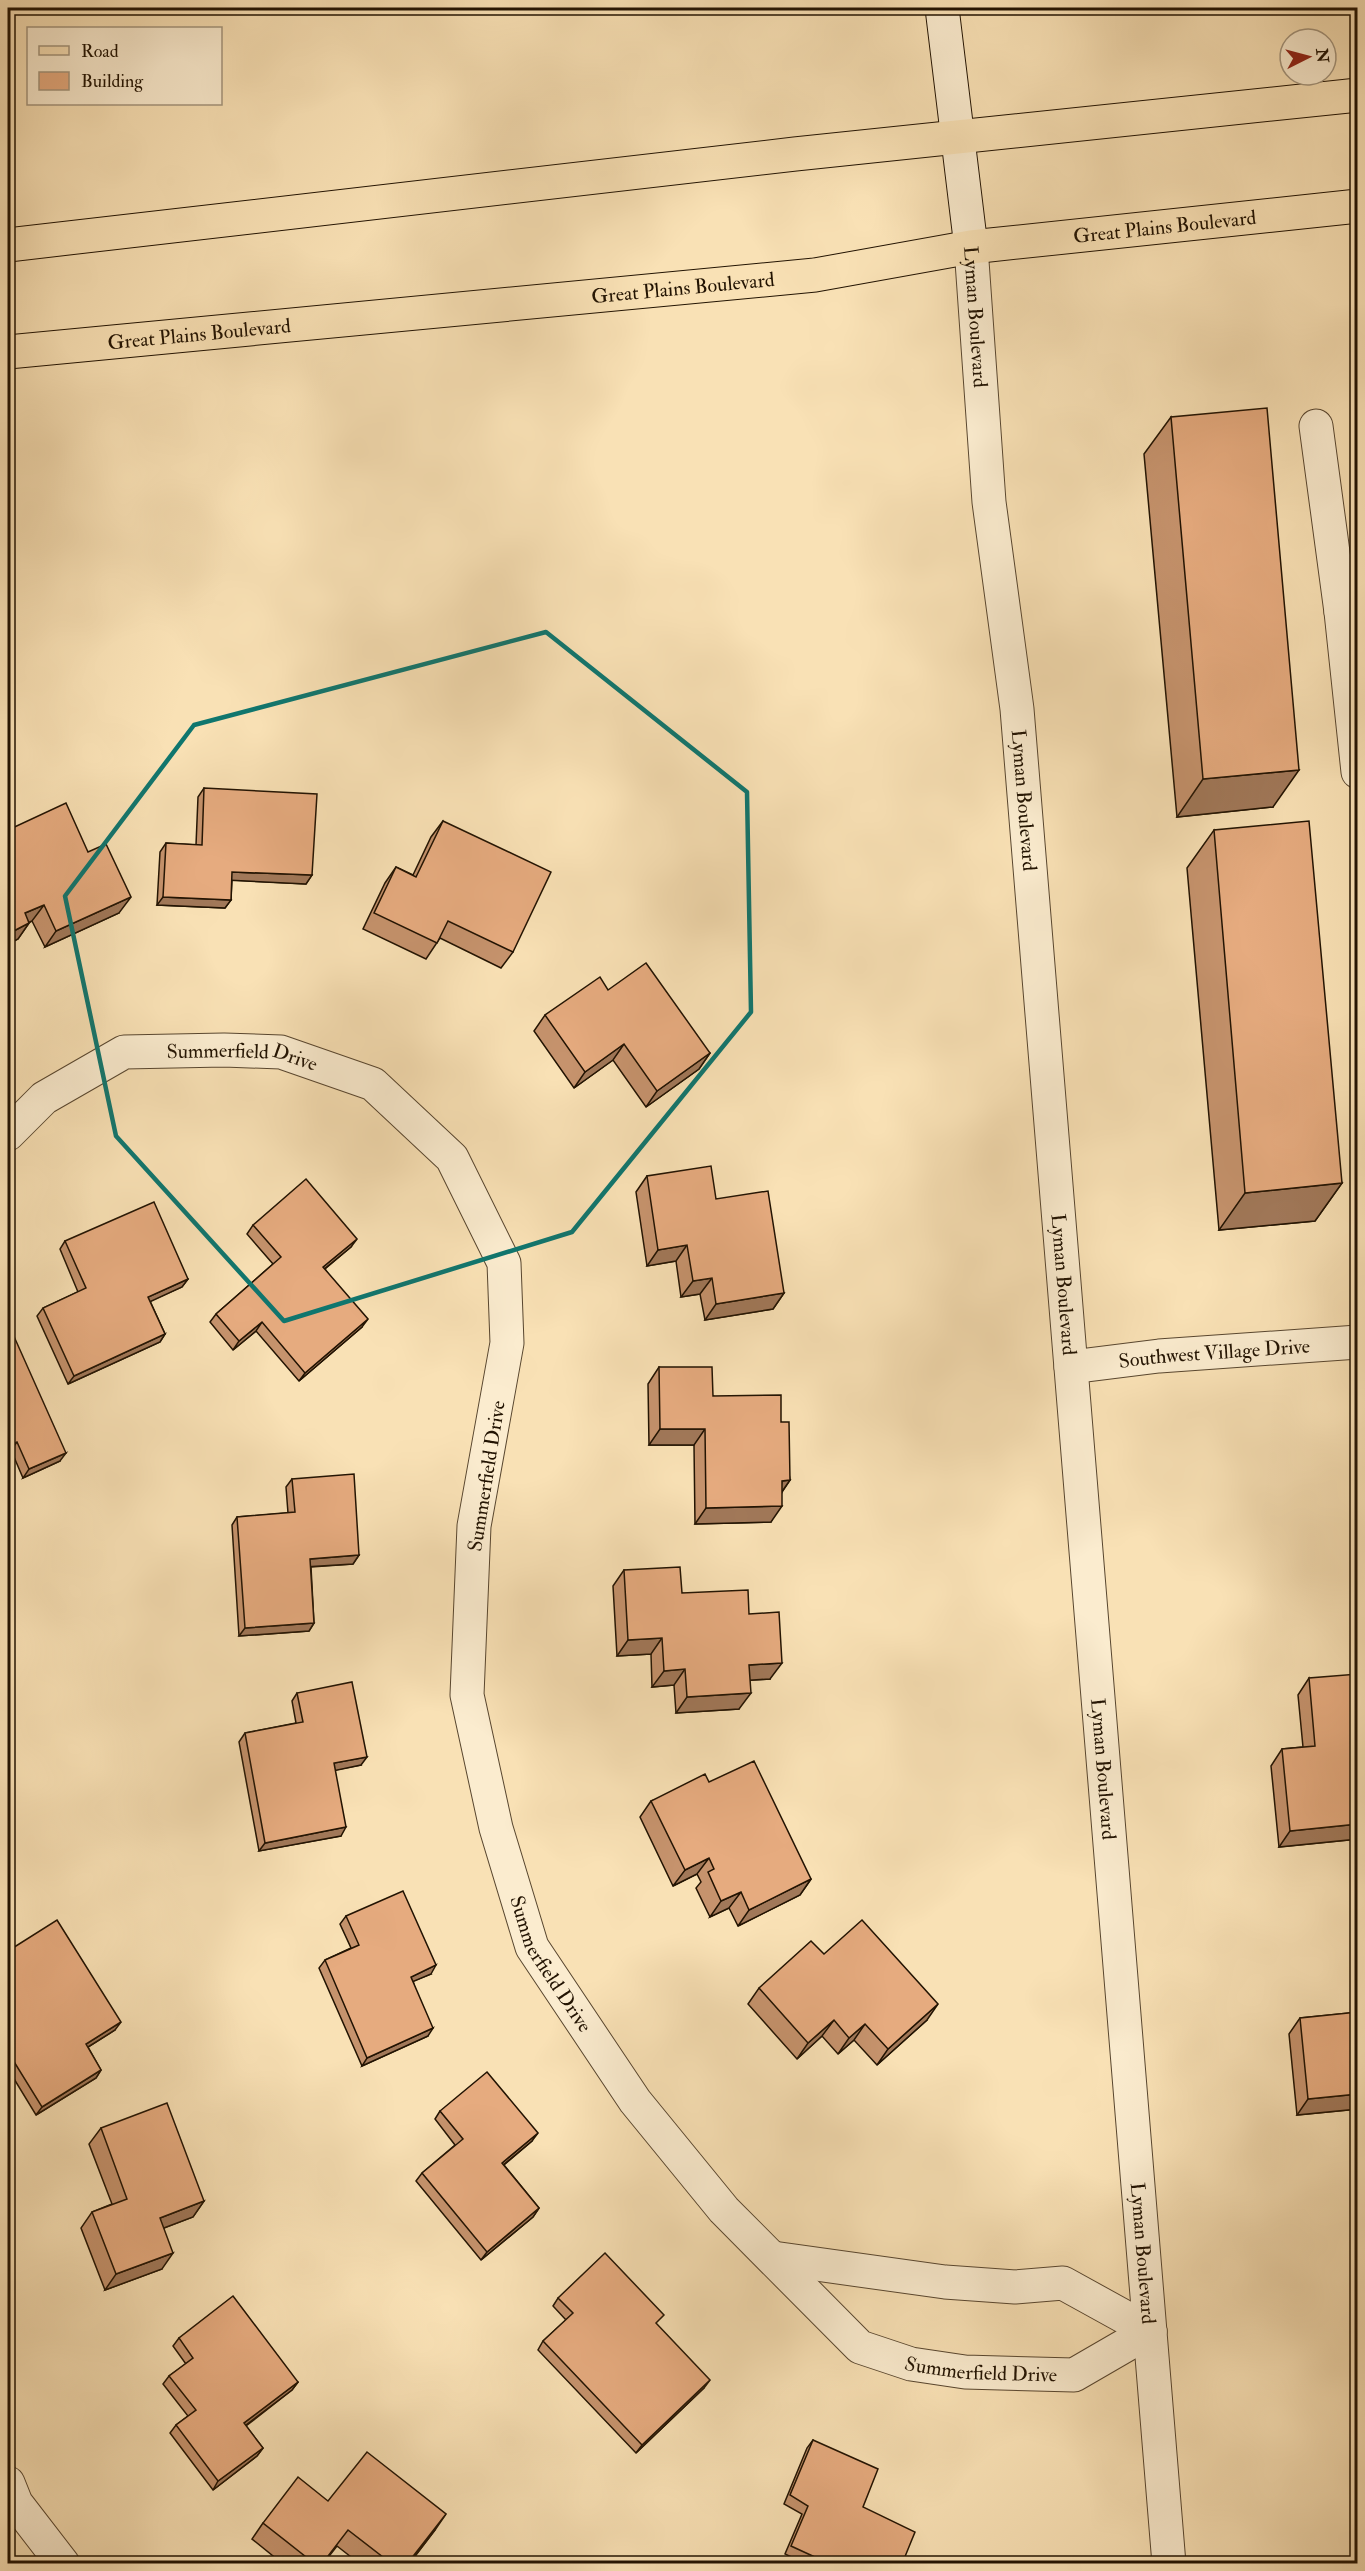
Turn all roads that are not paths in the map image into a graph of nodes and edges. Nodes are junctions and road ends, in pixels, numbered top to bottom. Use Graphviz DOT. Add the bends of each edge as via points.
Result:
graph roads {
  1 [pos="942,8"];
  2 [pos="1358,95"];
  3 [pos="956,139"];
  4 [pos="1358,206"];
  5 [pos="8,244"];
  6 [pos="971,247"];
  7 [pos="8,352"];
  8 [pos="1316,426"];
  9 [pos="1349,611"];
  10 [pos="1358,772"];
  11 [pos="8,1134"];
  12 [pos="1358,1342"];
  13 [pos="1071,1367"];
  14 [pos="773,2258"];
  15 [pos="1150,2331"];
  16 [pos="8,2483"];
  17 [pos="63,2564"];
  18 [pos="1169,2564"];
  1 -- 3 [label="street, Lyman Boulevard"];
  2 -- 3 [label="main road"];
  3 -- 5 [label="main road"];
  3 -- 6 [label="street, Lyman Boulevard"];
  4 -- 6 [label="main road, Great Plains Boulevard"];
  6 -- 7 [label="main road, Great Plains Boulevard" via="815,275"];
  6 -- 13 [label="street, Lyman Boulevard" via="989,502 1017,709"];
  8 -- 9 [label="street"];
  9 -- 10 [label="street"];
  11 -- 14 [label="street, Summerfield Drive" via="44,1098 124,1052 281,1052 373,1084 452,1158 504,1263 507,1343 474,1526 467,1695 496,1828 532,1947 635,2101 724,2210"];
  12 -- 13 [label="street, Southwest Village Drive" via="1159,1356"];
  13 -- 15 [label="street, Lyman Boulevard"];
  14 -- 15 [label="street" via="945,2282 1015,2287 1063,2283"];
  14 -- 15 [label="street, Summerfield Drive" via="860,2347 910,2364 965,2372 1074,2375"];
  15 -- 18 [label="street, Lyman Boulevard"];
  16 -- 17 [label="street" via="16,2503"];
}
